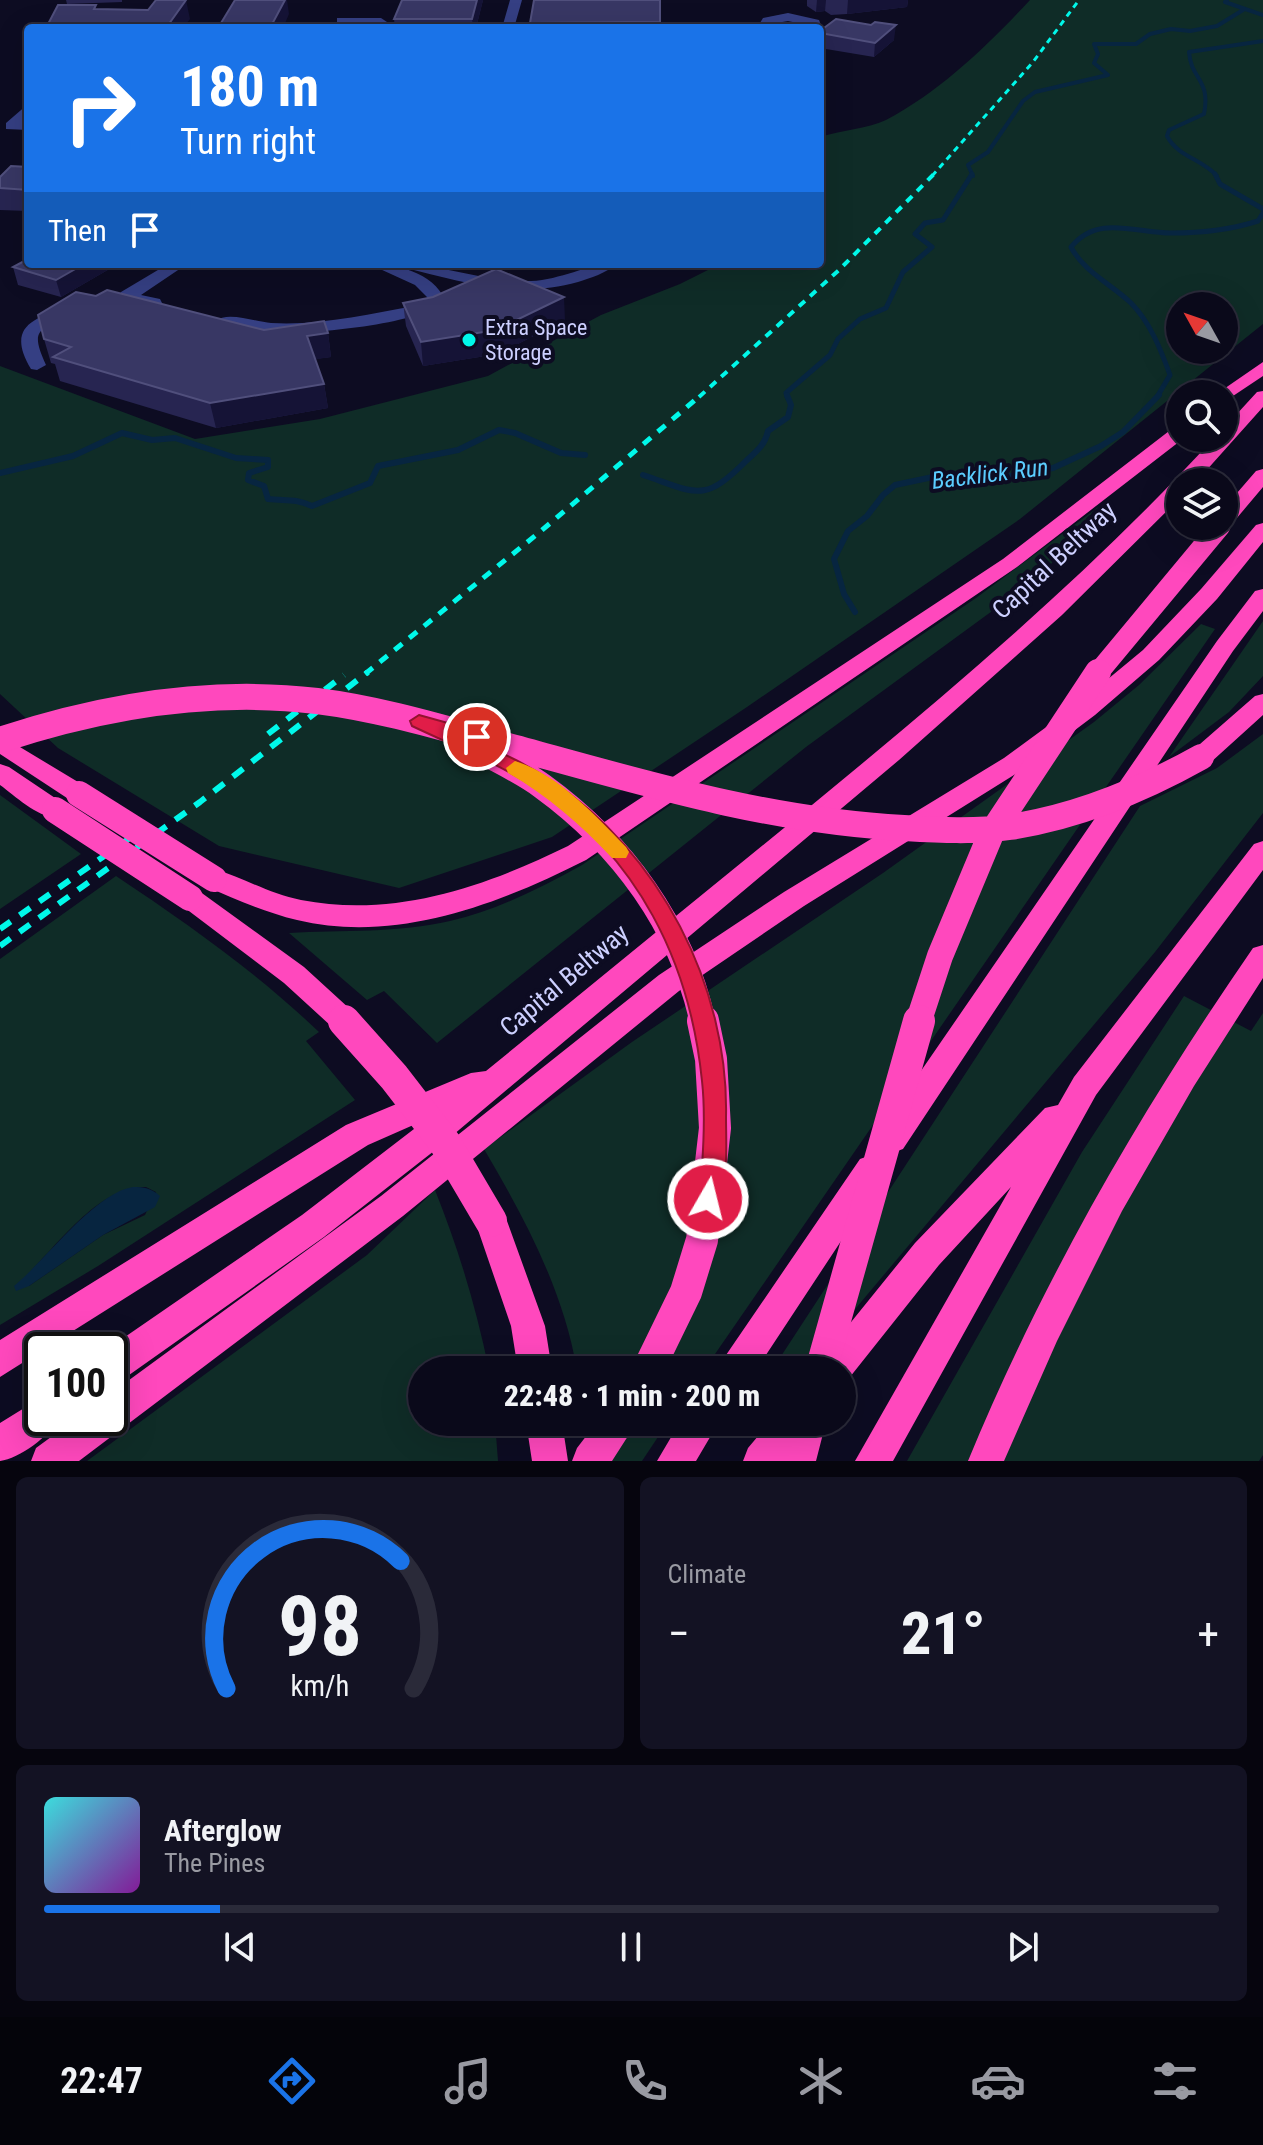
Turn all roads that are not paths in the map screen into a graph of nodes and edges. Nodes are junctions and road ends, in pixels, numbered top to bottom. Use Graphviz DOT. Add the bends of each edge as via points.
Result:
graph roads {
  1 [pos="516,0"];
  2 [pos="345,8"];
  3 [pos="381,22"];
  4 [pos="340,24"];
  5 [pos="354,24"];
  6 [pos="509,24"];
  7 [pos="765,24"];
  8 [pos="815,24"];
  9 [pos="24,112"];
  10 [pos="24,126"];
  11 [pos="172,268"];
  12 [pos="386,268"];
  13 [pos="425,268"];
  14 [pos="599,268"];
  15 [pos="173,308"];
  16 [pos="82,310"];
  17 [pos="204,316"];
  18 [pos="37,365"];
  19 [pos="1263,367"];
  20 [pos="1238,386"];
  21 [pos="1263,396"];
  22 [pos="1166,443"];
  23 [pos="1198,468"];
  24 [pos="1263,475"];
  25 [pos="1166,501"];
  26 [pos="1238,504"];
  27 [pos="1263,529"];
  28 [pos="1208,540"];
  29 [pos="1263,596"];
  30 [pos="1263,705"];
  31 [pos="419,721"];
  32 [pos="0,741"];
  33 [pos="0,773"];
  34 [pos="1263,851"];
  35 [pos="1263,956"];
  36 [pos="507,1071"];
  37 [pos="1085,1086"];
  38 [pos="128,1355"];
  39 [pos="533,1356"];
  40 [pos="656,1356"];
  41 [pos="745,1356"];
  42 [pos="825,1356"];
  43 [pos="845,1356"];
  44 [pos="0,1360"];
  45 [pos="128,1403"];
  46 [pos="24,1428"];
  47 [pos="83,1436"];
  48 [pos="546,1436"];
  49 [pos="609,1436"];
  50 [pos="692,1436"];
  51 [pos="782,1436"];
  52 [pos="804,1436"];
  53 [pos="0,1445"];
  54 [pos="49,1461"];
  55 [pos="550,1461"];
  56 [pos="590,1461"];
  57 [pos="675,1461"];
  58 [pos="761,1461"];
  59 [pos="798,1461"];
  60 [pos="873,1461"];
  61 [pos="986,1461"];
  1 -- 6 [label="street"];
  2 -- 4 [label="street"];
  3 -- 5 [label="street"];
  7 -- 8 [label="street" via="788,17"];
  9 -- 10 [label="street" via="11,126"];
  11 -- 15 [label="street" via="120,300"];
  12 -- 17 [label="street" via="433,289 437,300 420,310 297,330 250,328"];
  13 -- 14 [label="street" via="530,288 569,282"];
  16 -- 18 [label="street" via="32,330 27,342"];
  19 -- 20 [label="highway"];
  21 -- 23 [label="highway"];
  22 -- 32 [label="highway, bridge" via="1010,563 577,853 475,899 417,913 360,916 311,912 258,899 214,879"];
  24 -- 26 [label="highway"];
  25 -- 36 [label="highway, Capital Beltway" via="1054,610 890,754"];
  27 -- 45 [label="highway" via="1151,655 1087,709 1013,764 669,983 392,1206"];
  28 -- 42 [label="highway, bridge" via="1117,646 991,834 923,1005"];
  29 -- 41 [label="highway"];
  30 -- 31 [label="highway, bridge" via="1201,757 1164,779 1020,826 949,830 795,819"];
  31 -- 32 [label="highway, bridge" via="315,701 208,699 92,713"];
  31 -- 40 [label="highway, bridge" via="544,785 588,820 630,864 665,918 691,973 710,1051 713,1168 697,1262"];
  33 -- 39 [label="highway, bridge" via="250,941 341,1018 445,1143 491,1221 528,1326"];
  34 -- 37 [label="highway"];
  35 -- 61 [label="highway" via="1146,1135 1019,1382"];
  36 -- 38 [label="highway, Capital Beltway" via="313,1226"];
  36 -- 44 [label="highway" via="357,1135"];
  37 -- 43 [label="highway" via="927,1254"];
  37 -- 60 [label="highway"];
  46 -- 53 [label="highway"];
  47 -- 54 [label="highway"];
  48 -- 55 [label="highway"];
  49 -- 56 [label="highway"];
  50 -- 57 [label="highway"];
  51 -- 58 [label="highway"];
  52 -- 59 [label="highway"];
}
